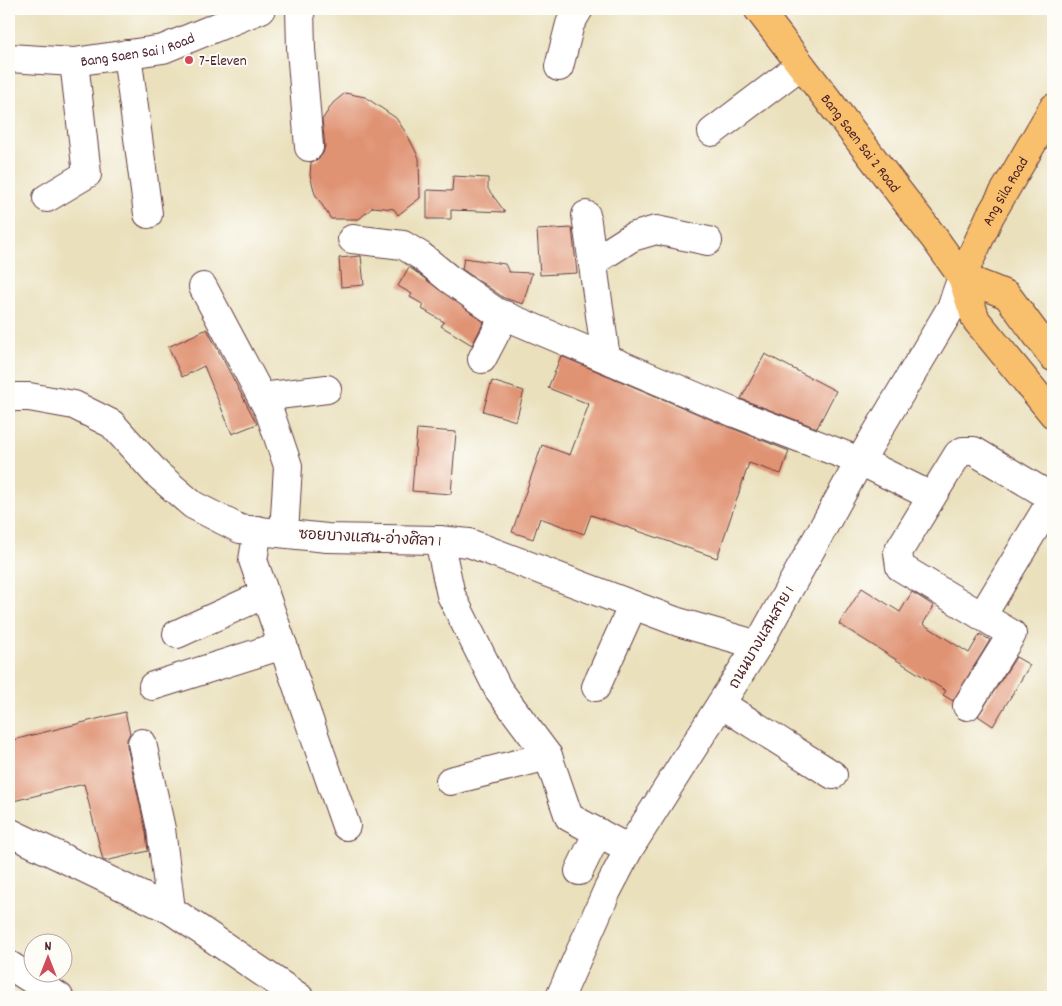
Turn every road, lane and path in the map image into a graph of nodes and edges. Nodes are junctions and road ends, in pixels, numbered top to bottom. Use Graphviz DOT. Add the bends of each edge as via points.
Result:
graph roads {
  1 [pos="261,9"];
  2 [pos="300,9"];
  3 [pos="579,9"];
  4 [pos="758,9"];
  5 [pos="127,54"];
  6 [pos="9,58"];
  7 [pos="74,62"];
  8 [pos="801,64"];
  9 [pos="559,67"];
  10 [pos="1053,108"];
  11 [pos="712,132"];
  12 [pos="309,147"];
  13 [pos="47,198"];
  14 [pos="148,214"];
  15 [pos="586,215"];
  16 [pos="352,239"];
  17 [pos="708,241"];
  18 [pos="593,262"];
  19 [pos="962,277"];
  20 [pos="203,287"];
  21 [pos="505,316"];
  22 [pos="1053,357"];
  23 [pos="606,358"];
  24 [pos="482,359"];
  25 [pos="327,389"];
  26 [pos="9,397"];
  27 [pos="262,397"];
  28 [pos="1053,414"];
  29 [pos="860,461"];
  30 [pos="931,496"];
  31 [pos="1053,498"];
  32 [pos="258,530"];
  33 [pos="284,533"];
  34 [pos="439,540"];
  35 [pos="265,594"];
  36 [pos="633,605"];
  37 [pos="982,616"];
  38 [pos="178,634"];
  39 [pos="282,645"];
  40 [pos="758,645"];
  41 [pos="153,686"];
  42 [pos="596,687"];
  43 [pos="721,704"];
  44 [pos="967,706"];
  45 [pos="142,743"];
  46 [pos="548,756"];
  47 [pos="833,775"];
  48 [pos="450,781"];
  49 [pos="346,826"];
  50 [pos="9,832"];
  51 [pos="598,832"];
  52 [pos="629,849"];
  53 [pos="579,871"];
  54 [pos="172,910"];
  55 [pos="9,965"];
  56 [pos="59,997"];
  57 [pos="299,997"];
  58 [pos="560,997"];
  1 -- 5 [label="street, Bang Saen Sai 1 Road" via="163,49"];
  2 -- 12 [label="street"];
  3 -- 9 [label="street" via="570,24"];
  4 -- 8 [label="main road, Bang Saen Sai 2 Road"];
  5 -- 7 [label="street, Bang Saen Sai 1 Road"];
  5 -- 14 [label="street"];
  6 -- 7 [label="street, Bang Saen Sai 1 Road"];
  7 -- 13 [label="street" via="87,174"];
  8 -- 11 [label="street"];
  8 -- 19 [label="main road, Bang Saen Sai 2 Road"];
  10 -- 19 [label="main road, Ang Sila Road" via="990,216"];
  15 -- 18 [label="street"];
  16 -- 21 [label="street" via="404,245"];
  17 -- 18 [label="street" via="656,230 632,237"];
  18 -- 23 [label="street"];
  19 -- 22 [label="main road" via="1007,295"];
  19 -- 28 [label="main road, Bang Saen Sai 2 Road" via="976,320"];
  19 -- 29 [label="street, ถนนบางแสนสาย 1" via="951,308"];
  20 -- 27 [label="street"];
  21 -- 23 [label="street"];
  21 -- 24 [label="street"];
  23 -- 29 [label="street"];
  25 -- 27 [label="street"];
  26 -- 32 [label="street, ซอยบางแสน-อ่างศิลา 1" via="74,405 112,424 157,474 193,505 240,529"];
  27 -- 33 [label="street" via="288,466"];
  29 -- 30 [label="street"];
  29 -- 40 [label="street, ถนนบางแสนสาย 1"];
  30 -- 31 [label="street" via="958,454 974,451"];
  30 -- 37 [label="street" via="898,552 900,567"];
  31 -- 37 [label="street"];
  32 -- 33 [label="street, ซอยบางแสน-อ่างศิลา 1"];
  32 -- 35 [label="street" via="253,560"];
  33 -- 34 [label="street, ซอยบางแสน-อ่างศิลา 1" via="327,538"];
  34 -- 36 [label="street, ซอยบางแสน-อ่างศิลา 1" via="469,543"];
  34 -- 46 [label="street" via="451,595 498,689"];
  35 -- 38 [label="street"];
  35 -- 39 [label="street"];
  36 -- 40 [label="street, ซอยบางแสน-อ่างศิลา 1"];
  36 -- 42 [label="street"];
  37 -- 44 [label="street" via="1012,634"];
  39 -- 41 [label="street"];
  39 -- 49 [label="street"];
  40 -- 43 [label="street, ถนนบางแสนสาย 1"];
  43 -- 47 [label="street"];
  43 -- 52 [label="street, ถนนบางแสนสาย 1"];
  45 -- 54 [label="street" via="160,829"];
  46 -- 48 [label="street"];
  46 -- 51 [label="street" via="569,817"];
  50 -- 54 [label="street"];
  51 -- 52 [label="street"];
  51 -- 53 [label="street"];
  52 -- 58 [label="street, ถนนบางแสนสาย 1"];
  54 -- 57 [label="street"];
  55 -- 56 [label="street"];
}
